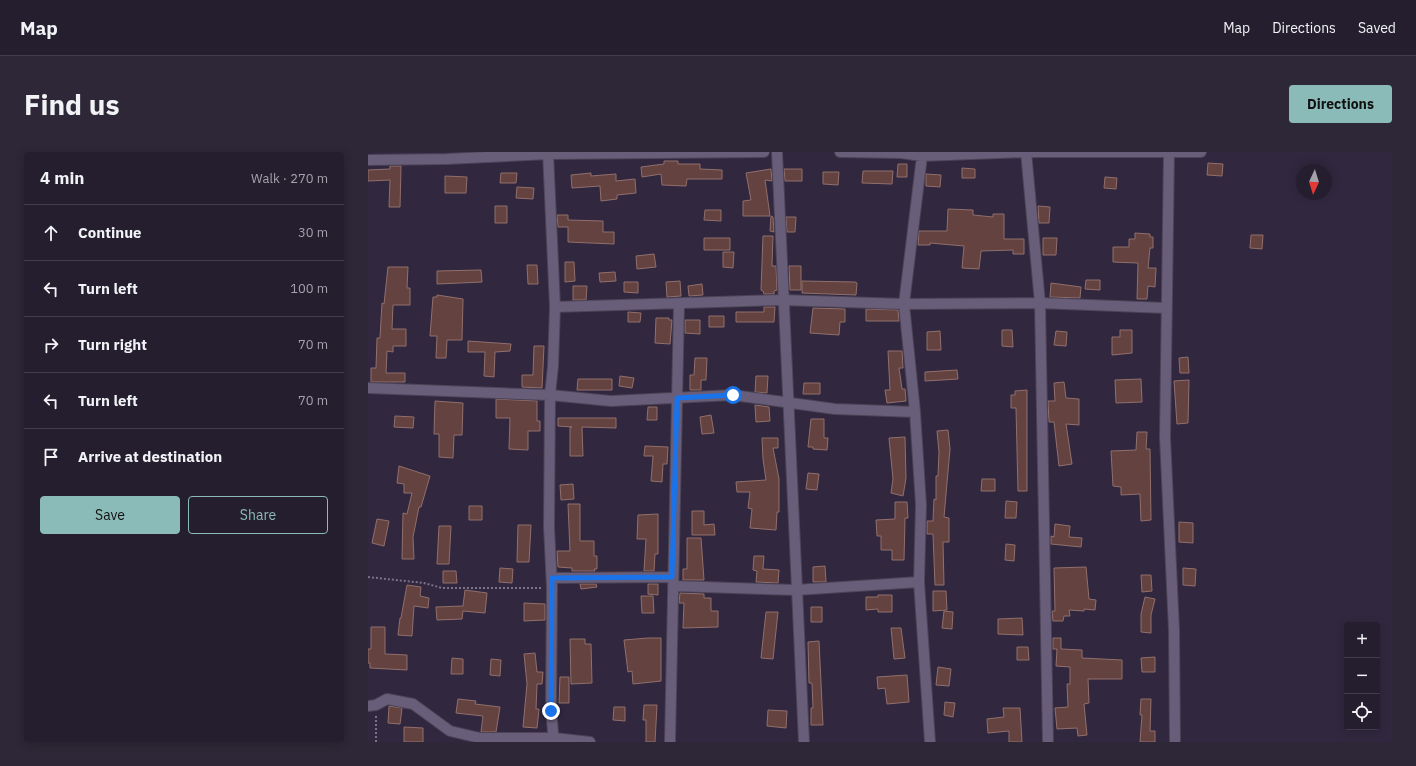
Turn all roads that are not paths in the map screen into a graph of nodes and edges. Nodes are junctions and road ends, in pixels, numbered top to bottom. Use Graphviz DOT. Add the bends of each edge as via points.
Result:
graph roads {
  1 [pos="764,152"];
  2 [pos="777,152"];
  3 [pos="840,152"];
  4 [pos="1026,152"];
  5 [pos="1169,152"];
  6 [pos="1200,152"];
  7 [pos="548,153"];
  8 [pos="922,156"];
  9 [pos="368,160"];
  10 [pos="782,300"];
  11 [pos="1040,303"];
  12 [pos="679,304"];
  13 [pos="904,304"];
  14 [pos="556,307"];
  15 [pos="1166,308"];
  16 [pos="368,388"];
  17 [pos="550,395"];
  18 [pos="677,398"];
  19 [pos="788,402"];
  20 [pos="916,412"];
  21 [pos="673,581"];
  22 [pos="919,582"];
  23 [pos="552,583"];
  24 [pos="796,590"];
  25 [pos="372,705"];
  26 [pos="554,740"];
  27 [pos="590,742"];
  28 [pos="670,742"];
  29 [pos="804,742"];
  30 [pos="930,742"];
  31 [pos="1048,742"];
  32 [pos="1175,742"];
  1 -- 7 [label="street"];
  2 -- 10 [label="street"];
  3 -- 8 [label="street"];
  4 -- 5 [label="street"];
  4 -- 8 [label="street"];
  4 -- 11 [label="street"];
  5 -- 6 [label="street"];
  5 -- 15 [label="street"];
  7 -- 9 [label="street" via="447,159"];
  7 -- 14 [label="street"];
  8 -- 13 [label="street"];
  10 -- 12 [label="street"];
  10 -- 13 [label="street"];
  10 -- 19 [label="street"];
  11 -- 13 [label="street"];
  11 -- 15 [label="street"];
  11 -- 31 [label="street"];
  12 -- 14 [label="street"];
  12 -- 18 [label="street"];
  13 -- 20 [label="street"];
  14 -- 17 [label="street"];
  15 -- 32 [label="street" via="1164,437 1174,630"];
  16 -- 17 [label="street"];
  17 -- 18 [label="street" via="611,401"];
  17 -- 23 [label="street" via="549,527"];
  18 -- 19 [label="street" via="733,395"];
  18 -- 21 [label="street"];
  19 -- 20 [label="street" via="835,409"];
  19 -- 24 [label="street"];
  20 -- 22 [label="street" via="921,505"];
  21 -- 23 [label="street"];
  21 -- 24 [label="street"];
  21 -- 28 [label="street"];
  22 -- 24 [label="street"];
  22 -- 30 [label="street"];
  23 -- 26 [label="street" via="551,711"];
  24 -- 29 [label="street"];
  25 -- 26 [label="street" via="387,700 413,704 450,731 480,738"];
  26 -- 27 [label="street"];
}
